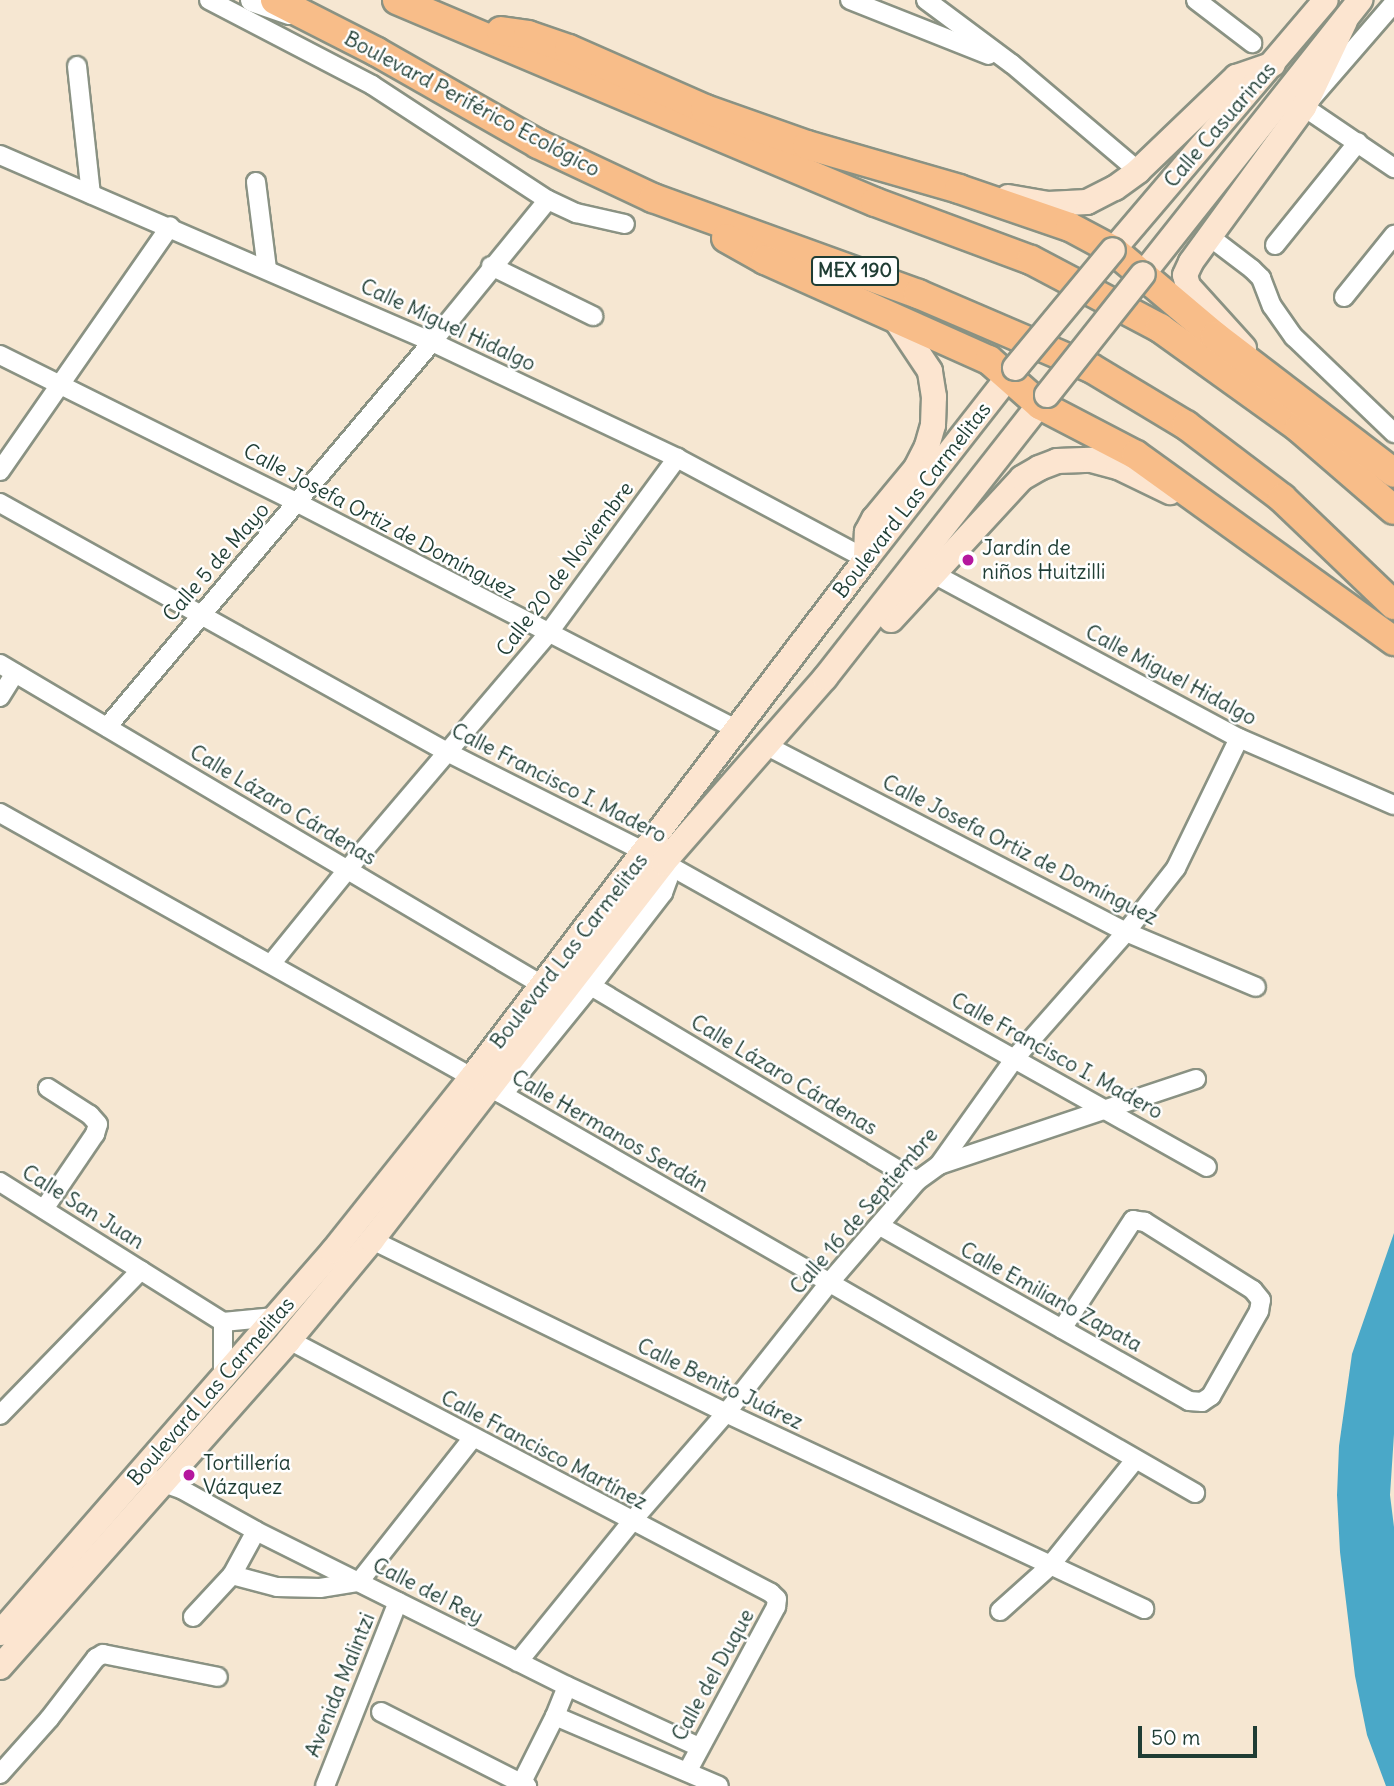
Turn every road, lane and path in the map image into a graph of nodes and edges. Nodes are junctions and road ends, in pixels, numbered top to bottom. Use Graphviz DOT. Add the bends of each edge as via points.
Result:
graph roads {
  1 [pos="209,0"];
  2 [pos="251,0"];
  3 [pos="275,0"];
  4 [pos="397,0"];
  5 [pos="850,0"];
  6 [pos="926,0"];
  7 [pos="1195,0"];
  8 [pos="1326,0"];
  9 [pos="1360,0"];
  10 [pos="1394,3"];
  11 [pos="314,21"];
  12 [pos="1345,21"];
  13 [pos="457,25"];
  14 [pos="1252,43"];
  15 [pos="1012,64"];
  16 [pos="1272,64"];
  17 [pos="77,65"];
  18 [pos="1304,107"];
  19 [pos="1358,142"];
  20 [pos="0,155"];
  21 [pos="1394,168"];
  22 [pos="1138,171"];
  23 [pos="256,182"];
  24 [pos="959,189"];
  25 [pos="91,194"];
  26 [pos="653,198"];
  27 [pos="548,200"];
  28 [pos="625,224"];
  29 [pos="170,226"];
  30 [pos="1394,235"];
  31 [pos="1210,237"];
  32 [pos="1275,244"];
  33 [pos="1113,250"];
  34 [pos="491,266"];
  35 [pos="267,269"];
  36 [pos="1143,274"];
  37 [pos="1344,297"];
  38 [pos="593,316"];
  39 [pos="895,320"];
  40 [pos="432,342"];
  41 [pos="0,355"];
  42 [pos="1012,372"];
  43 [pos="1268,374"];
  44 [pos="62,384"];
  45 [pos="1044,400"];
  46 [pos="1394,433"];
  47 [pos="677,458"];
  48 [pos="0,471"];
  49 [pos="1394,473"];
  50 [pos="296,502"];
  51 [pos="0,503"];
  52 [pos="1394,510"];
  53 [pos="1271,549"];
  54 [pos="866,559"];
  55 [pos="932,573"];
  56 [pos="1394,605"];
  57 [pos="200,614"];
  58 [pos="547,635"];
  59 [pos="1394,641"];
  60 [pos="7,668"];
  61 [pos="825,678"];
  62 [pos="0,697"];
  63 [pos="107,727"];
  64 [pos="737,730"];
  65 [pos="1239,738"];
  66 [pos="767,746"];
  67 [pos="447,752"];
  68 [pos="1394,805"];
  69 [pos="0,813"];
  70 [pos="654,858"];
  71 [pos="347,870"];
  72 [pos="1126,932"];
  73 [pos="271,964"];
  74 [pos="542,985"];
  75 [pos="592,986"];
  76 [pos="1256,987"];
  77 [pos="1015,1058"];
  78 [pos="1196,1079"];
  79 [pos="480,1082"];
  80 [pos="48,1088"];
  81 [pos="1105,1110"];
  82 [pos="939,1165"];
  83 [pos="1207,1167"];
  84 [pos="917,1181"];
  85 [pos="0,1182"];
  86 [pos="44,1209"];
  87 [pos="880,1226"];
  88 [pos="372,1240"];
  89 [pos="141,1270"];
  90 [pos="830,1283"];
  91 [pos="275,1317"];
  92 [pos="223,1322"];
  93 [pos="1062,1329"];
  94 [pos="289,1340"];
  95 [pos="223,1377"];
  96 [pos="726,1413"];
  97 [pos="0,1415"];
  98 [pos="472,1438"];
  99 [pos="1135,1460"];
  100 [pos="150,1478"];
  101 [pos="1195,1493"];
  102 [pos="632,1521"];
  103 [pos="256,1531"];
  104 [pos="1049,1567"];
  105 [pos="232,1575"];
  106 [pos="359,1582"];
  107 [pos="777,1599"];
  108 [pos="398,1602"];
  109 [pos="1144,1609"];
  110 [pos="1000,1611"];
  111 [pos="193,1617"];
  112 [pos="0,1633"];
  113 [pos="518,1662"];
  114 [pos="0,1667"];
  115 [pos="218,1677"];
  116 [pos="567,1686"];
  117 [pos="381,1712"];
  118 [pos="555,1716"];
  119 [pos="699,1747"];
  120 [pos="687,1772"];
  121 [pos="0,1774"];
  122 [pos="522,1785"];
  123 [pos="325,1786"];
  124 [pos="719,1786"];
  1 -- 27 [label="street" via="372,85"];
  2 -- 11 [label="street, Boulevard Periférico Ecológico"];
  3 -- 11 [label="highway, Boulevard Periférico Ecológico / MEX 190"];
  4 -- 13 [label="highway"];
  5 -- 15 [label="street"];
  6 -- 15 [label="street"];
  7 -- 14 [label="street"];
  8 -- 16 [label="main road, Calle Casuarinas"];
  9 -- 12 [label="main road, Boulevard Las Carmelitas"];
  10 -- 18 [label="street"];
  11 -- 26 [label="highway, Boulevard Periférico Ecológico / MEX 190" via="538,144"];
  12 -- 18 [label="main road"];
  12 -- 36 [label="main road, Boulevard Las Carmelitas"];
  13 -- 24 [label="highway" via="528,34 705,109"];
  13 -- 52 [label="highway" via="875,202 1031,260 1160,328 1299,428"];
  15 -- 22 [label="street"];
  16 -- 22 [label="main road" via="1236,77"];
  16 -- 33 [label="main road, Calle Casuarinas"];
  17 -- 25 [label="street"];
  18 -- 19 [label="street"];
  18 -- 31 [label="main road"];
  19 -- 21 [label="street"];
  19 -- 32 [label="street"];
  20 -- 25 [label="street, Calle Miguel Hidalgo"];
  22 -- 24 [label="main road" via="1087,202 1048,204"];
  23 -- 35 [label="street"];
  24 -- 33 [label="highway" via="1070,227"];
  25 -- 29 [label="street, Calle Miguel Hidalgo"];
  26 -- 39 [label="highway" via="765,261"];
  26 -- 56 [label="highway, Boulevard Periférico Ecológico / MEX 190" via="918,293 1091,368 1186,425 1282,499"];
  27 -- 28 [label="street" via="576,213"];
  27 -- 34 [label="street, Calle 5 de Mayo"];
  29 -- 35 [label="street, Calle Miguel Hidalgo"];
  29 -- 44 [label="street"];
  30 -- 37 [label="street"];
  31 -- 43 [label="main road" via="1185,275 1188,286"];
  31 -- 46 [label="street" via="1261,278 1272,306 1294,337"];
  33 -- 36 [label="highway"];
  33 -- 42 [label="main road, Boulevard Las Carmelitas, bridge"];
  34 -- 38 [label="street"];
  34 -- 40 [label="street, Calle 5 de Mayo"];
  35 -- 40 [label="street, Calle Miguel Hidalgo"];
  36 -- 43 [label="highway"];
  36 -- 45 [label="main road, Boulevard Las Carmelitas, bridge"];
  39 -- 42 [label="highway"];
  39 -- 54 [label="main road" via="930,371 933,425 916,468 867,532"];
  40 -- 47 [label="street, Calle Miguel Hidalgo"];
  40 -- 50 [label="street, Calle 5 de Mayo"];
  41 -- 44 [label="street, Calle Josefa Ortiz de Domínguez"];
  42 -- 45 [label="highway"];
  42 -- 54 [label="main road, Boulevard Las Carmelitas"];
  43 -- 49 [label="highway"];
  44 -- 48 [label="street"];
  44 -- 50 [label="street, Calle Josefa Ortiz de Domínguez"];
  45 -- 53 [label="highway" via="1136,455"];
  45 -- 61 [label="main road, Boulevard Las Carmelitas"];
  47 -- 54 [label="street, Calle Miguel Hidalgo"];
  47 -- 58 [label="street, Calle 20 de Noviembre"];
  50 -- 57 [label="street, Calle 5 de Mayo"];
  50 -- 58 [label="street, Calle Josefa Ortiz de Domínguez"];
  51 -- 57 [label="street, Calle Francisco I. Madero"];
  53 -- 55 [label="main road" via="1148,479 1074,458 1048,464 1022,478"];
  53 -- 59 [label="highway"];
  54 -- 64 [label="main road, Boulevard Las Carmelitas"];
  55 -- 61 [label="main road" via="849,667"];
  55 -- 65 [label="street, Calle Miguel Hidalgo"];
  57 -- 63 [label="street, Calle 5 de Mayo"];
  57 -- 67 [label="street, Calle Francisco I. Madero"];
  58 -- 64 [label="street, Calle Josefa Ortiz de Domínguez"];
  58 -- 67 [label="street, Calle 20 de Noviembre"];
  60 -- 62 [label="street"];
  60 -- 63 [label="street, Calle Lázaro Cárdenas"];
  61 -- 66 [label="main road, Boulevard Las Carmelitas"];
  63 -- 71 [label="street, Calle Lázaro Cárdenas"];
  64 -- 70 [label="main road, Boulevard Las Carmelitas"];
  65 -- 68 [label="street, Calle Miguel Hidalgo"];
  65 -- 72 [label="street, Calle 16 de Septiembre" via="1176,868"];
  66 -- 70 [label="main road, Boulevard Las Carmelitas"];
  66 -- 72 [label="street, Calle Josefa Ortiz de Domínguez"];
  67 -- 70 [label="street, Calle Francisco I. Madero"];
  67 -- 71 [label="street, Calle 20 de Noviembre"];
  69 -- 73 [label="street, Calle Hermanos Serdán"];
  70 -- 74 [label="main road, Boulevard Las Carmelitas"];
  70 -- 75 [label="street, Boulevard Las Carmelitas" via="668,879 663,893"];
  70 -- 77 [label="street, Calle Francisco I. Madero"];
  70 -- 79 [label="main road, Boulevard Las Carmelitas"];
  71 -- 73 [label="street, Calle 20 de Noviembre"];
  71 -- 74 [label="street, Calle Lázaro Cárdenas"];
  72 -- 76 [label="street, Calle Josefa Ortiz de Domínguez"];
  72 -- 77 [label="street, Calle 16 de Septiembre"];
  73 -- 79 [label="street, Calle Hermanos Serdán"];
  74 -- 79 [label="main road, Boulevard Las Carmelitas"];
  75 -- 79 [label="street, Boulevard Las Carmelitas" via="508,1088"];
  75 -- 84 [label="street, Calle Lázaro Cárdenas"];
  77 -- 81 [label="street, Calle Francisco I. Madero"];
  77 -- 82 [label="street, Calle 16 de Septiembre"];
  78 -- 81 [label="street"];
  79 -- 88 [label="main road, Boulevard Las Carmelitas"];
  79 -- 90 [label="street, Calle Hermanos Serdán"];
  79 -- 91 [label="main road, Boulevard Las Carmelitas"];
  80 -- 86 [label="street" via="98,1124"];
  81 -- 82 [label="street"];
  81 -- 83 [label="street, Calle Francisco I. Madero"];
  82 -- 84 [label="street, Calle 16 de Septiembre"];
  84 -- 87 [label="street, Calle 16 de Septiembre"];
  85 -- 86 [label="street, Calle San Juan"];
  86 -- 89 [label="street, Calle San Juan"];
  87 -- 90 [label="street, Calle 16 de Septiembre"];
  87 -- 93 [label="street, Calle Emiliano Zapata"];
  88 -- 94 [label="main road, Boulevard Las Carmelitas"];
  88 -- 96 [label="street, Calle Benito Juárez"];
  89 -- 92 [label="street, Calle San Juan"];
  89 -- 97 [label="street"];
  90 -- 96 [label="street, Calle 16 de Septiembre"];
  90 -- 99 [label="street, Calle Hermanos Serdán"];
  91 -- 92 [label="street"];
  91 -- 95 [label="main road, Boulevard Las Carmelitas"];
  92 -- 95 [label="street"];
  93 -- 93 [label="street, Calle Emiliano Zapata" via="1133,1220 1145,1222 1253,1290 1261,1300 1212,1396 1202,1402 1189,1401"];
  94 -- 98 [label="street, Calle Francisco Martínez"];
  94 -- 100 [label="main road, Boulevard Las Carmelitas"];
  95 -- 100 [label="main road, Boulevard Las Carmelitas"];
  96 -- 102 [label="street, Calle 16 de Septiembre"];
  96 -- 104 [label="street, Calle Benito Juárez"];
  98 -- 102 [label="street, Calle Francisco Martínez"];
  98 -- 106 [label="street"];
  99 -- 101 [label="street, Calle Hermanos Serdán"];
  99 -- 104 [label="street"];
  100 -- 103 [label="street, Calle del Rey" via="181,1489"];
  100 -- 112 [label="main road, Boulevard Las Carmelitas"];
  100 -- 114 [label="main road, Boulevard Las Carmelitas"];
  102 -- 107 [label="street, Calle Francisco Martínez"];
  102 -- 113 [label="street, Calle 16 de Septiembre"];
  103 -- 105 [label="street"];
  103 -- 106 [label="street, Calle del Rey"];
  104 -- 109 [label="street, Calle Benito Juárez"];
  104 -- 110 [label="street"];
  105 -- 106 [label="street" via="277,1587 320,1588"];
  105 -- 111 [label="street"];
  106 -- 108 [label="street, Calle del Rey"];
  107 -- 119 [label="street, Calle del Duque"];
  108 -- 113 [label="street, Calle del Rey"];
  108 -- 123 [label="street, Avenida Malintzi"];
  113 -- 116 [label="street, Calle del Rey"];
  115 -- 121 [label="street" via="103,1654"];
  116 -- 118 [label="street"];
  116 -- 119 [label="street, Calle del Rey"];
  117 -- 122 [label="street"];
  118 -- 120 [label="street"];
  118 -- 122 [label="street"];
  119 -- 120 [label="street, Calle del Duque"];
  120 -- 124 [label="street"];
}
